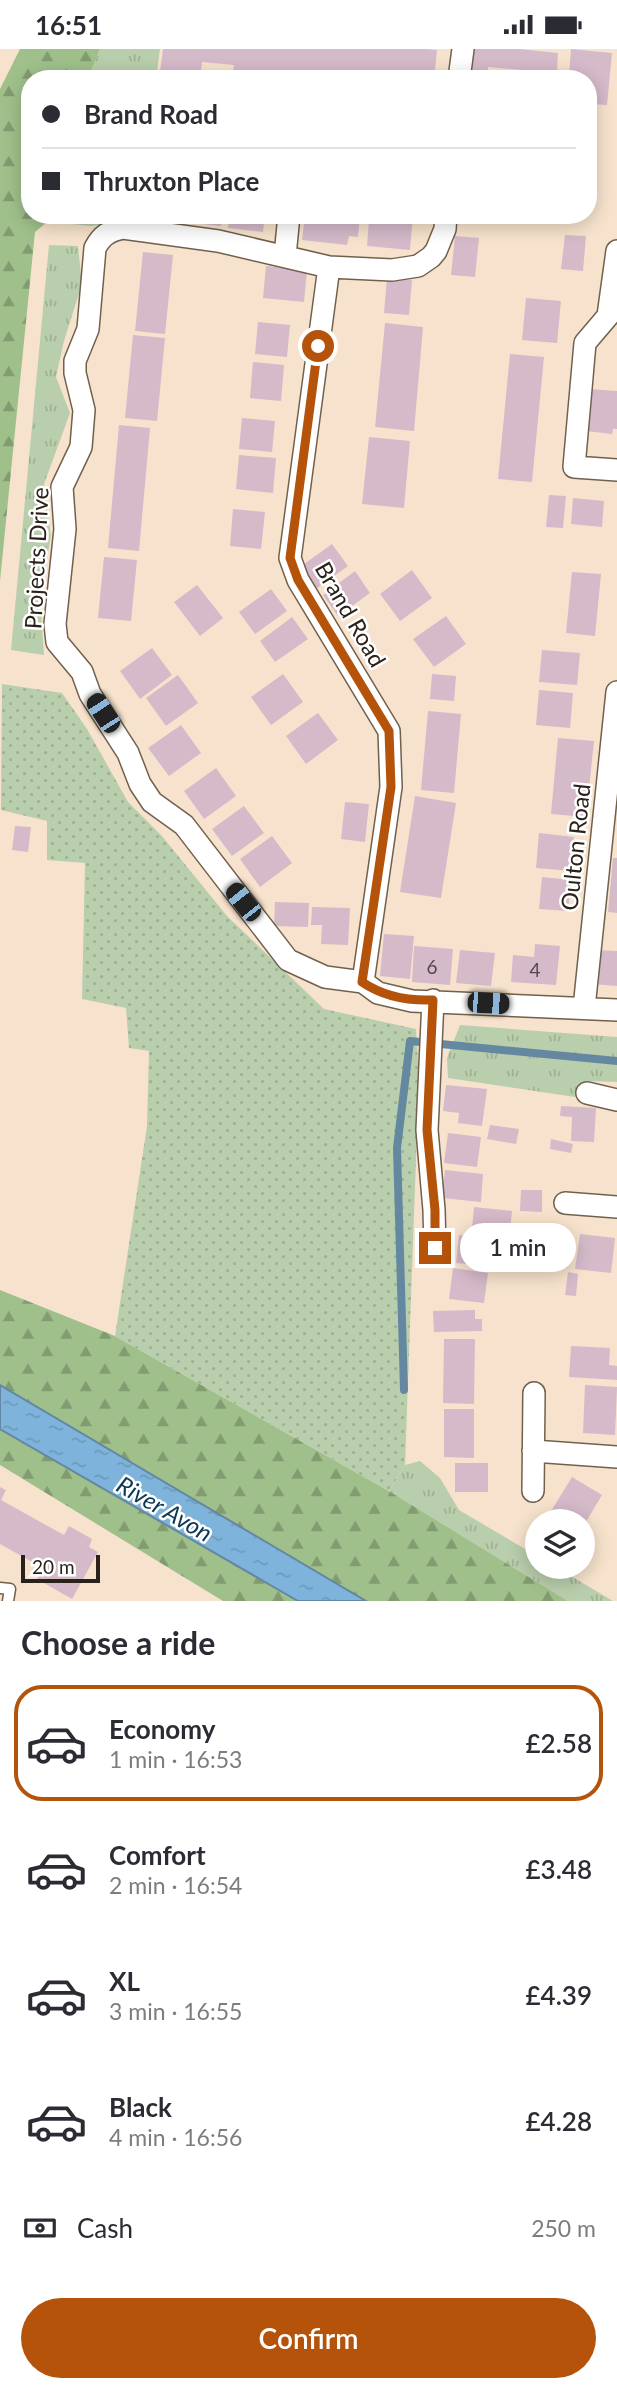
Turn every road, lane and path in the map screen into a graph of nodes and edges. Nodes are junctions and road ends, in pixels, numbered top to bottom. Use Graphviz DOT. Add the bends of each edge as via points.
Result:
graph roads {
  1 [pos="463,49"];
  2 [pos="460,70"];
  3 [pos="288,224"];
  4 [pos="445,224"];
  5 [pos="617,251"];
  6 [pos="285,256"];
  7 [pos="329,267"];
  8 [pos="617,470"];
  9 [pos="617,702"];
  10 [pos="362,982"];
  11 [pos="433,1008"];
  12 [pos="584,1008"];
  13 [pos="617,1010"];
  14 [pos="587,1093"];
  15 [pos="617,1100"];
  16 [pos="565,1203"];
  17 [pos="617,1207"];
  18 [pos="435,1248"];
  19 [pos="534,1393"];
  20 [pos="533,1451"];
  21 [pos="617,1457"];
  22 [pos="533,1491"];
  23 [pos="0,1588"];
  24 [pos="8,1601"];
  1 -- 2 [label="street"];
  3 -- 6 [label="street"];
  4 -- 7 [label="street, Projects Drive" via="436,251 418,266 392,270"];
  5 -- 8 [label="street" via="608,316 585,343 574,467"];
  6 -- 7 [label="street, Projects Drive"];
  6 -- 10 [label="street, Projects Drive" via="123,228 100,239 95,248 88,329 75,361 84,410 81,447 62,487 65,529 55,624 57,642 82,672 152,802 184,825 288,960 325,977"];
  7 -- 10 [label="street, Brand Road" via="290,558 298,580 389,731 391,787"];
  9 -- 12 [label="street, Oulton Road"];
  10 -- 11 [label="street, Projects Drive" via="378,993"];
  11 -- 12 [label="street, Projects Drive"];
  11 -- 18 [label="street" via="427,1130"];
  12 -- 13 [label="street, Projects Drive"];
  14 -- 15 [label="street"];
  16 -- 17 [label="street"];
  19 -- 20 [label="street"];
  20 -- 21 [label="street"];
  20 -- 22 [label="street"];
  23 -- 24 [label="lane" via="10,1588"];
}
